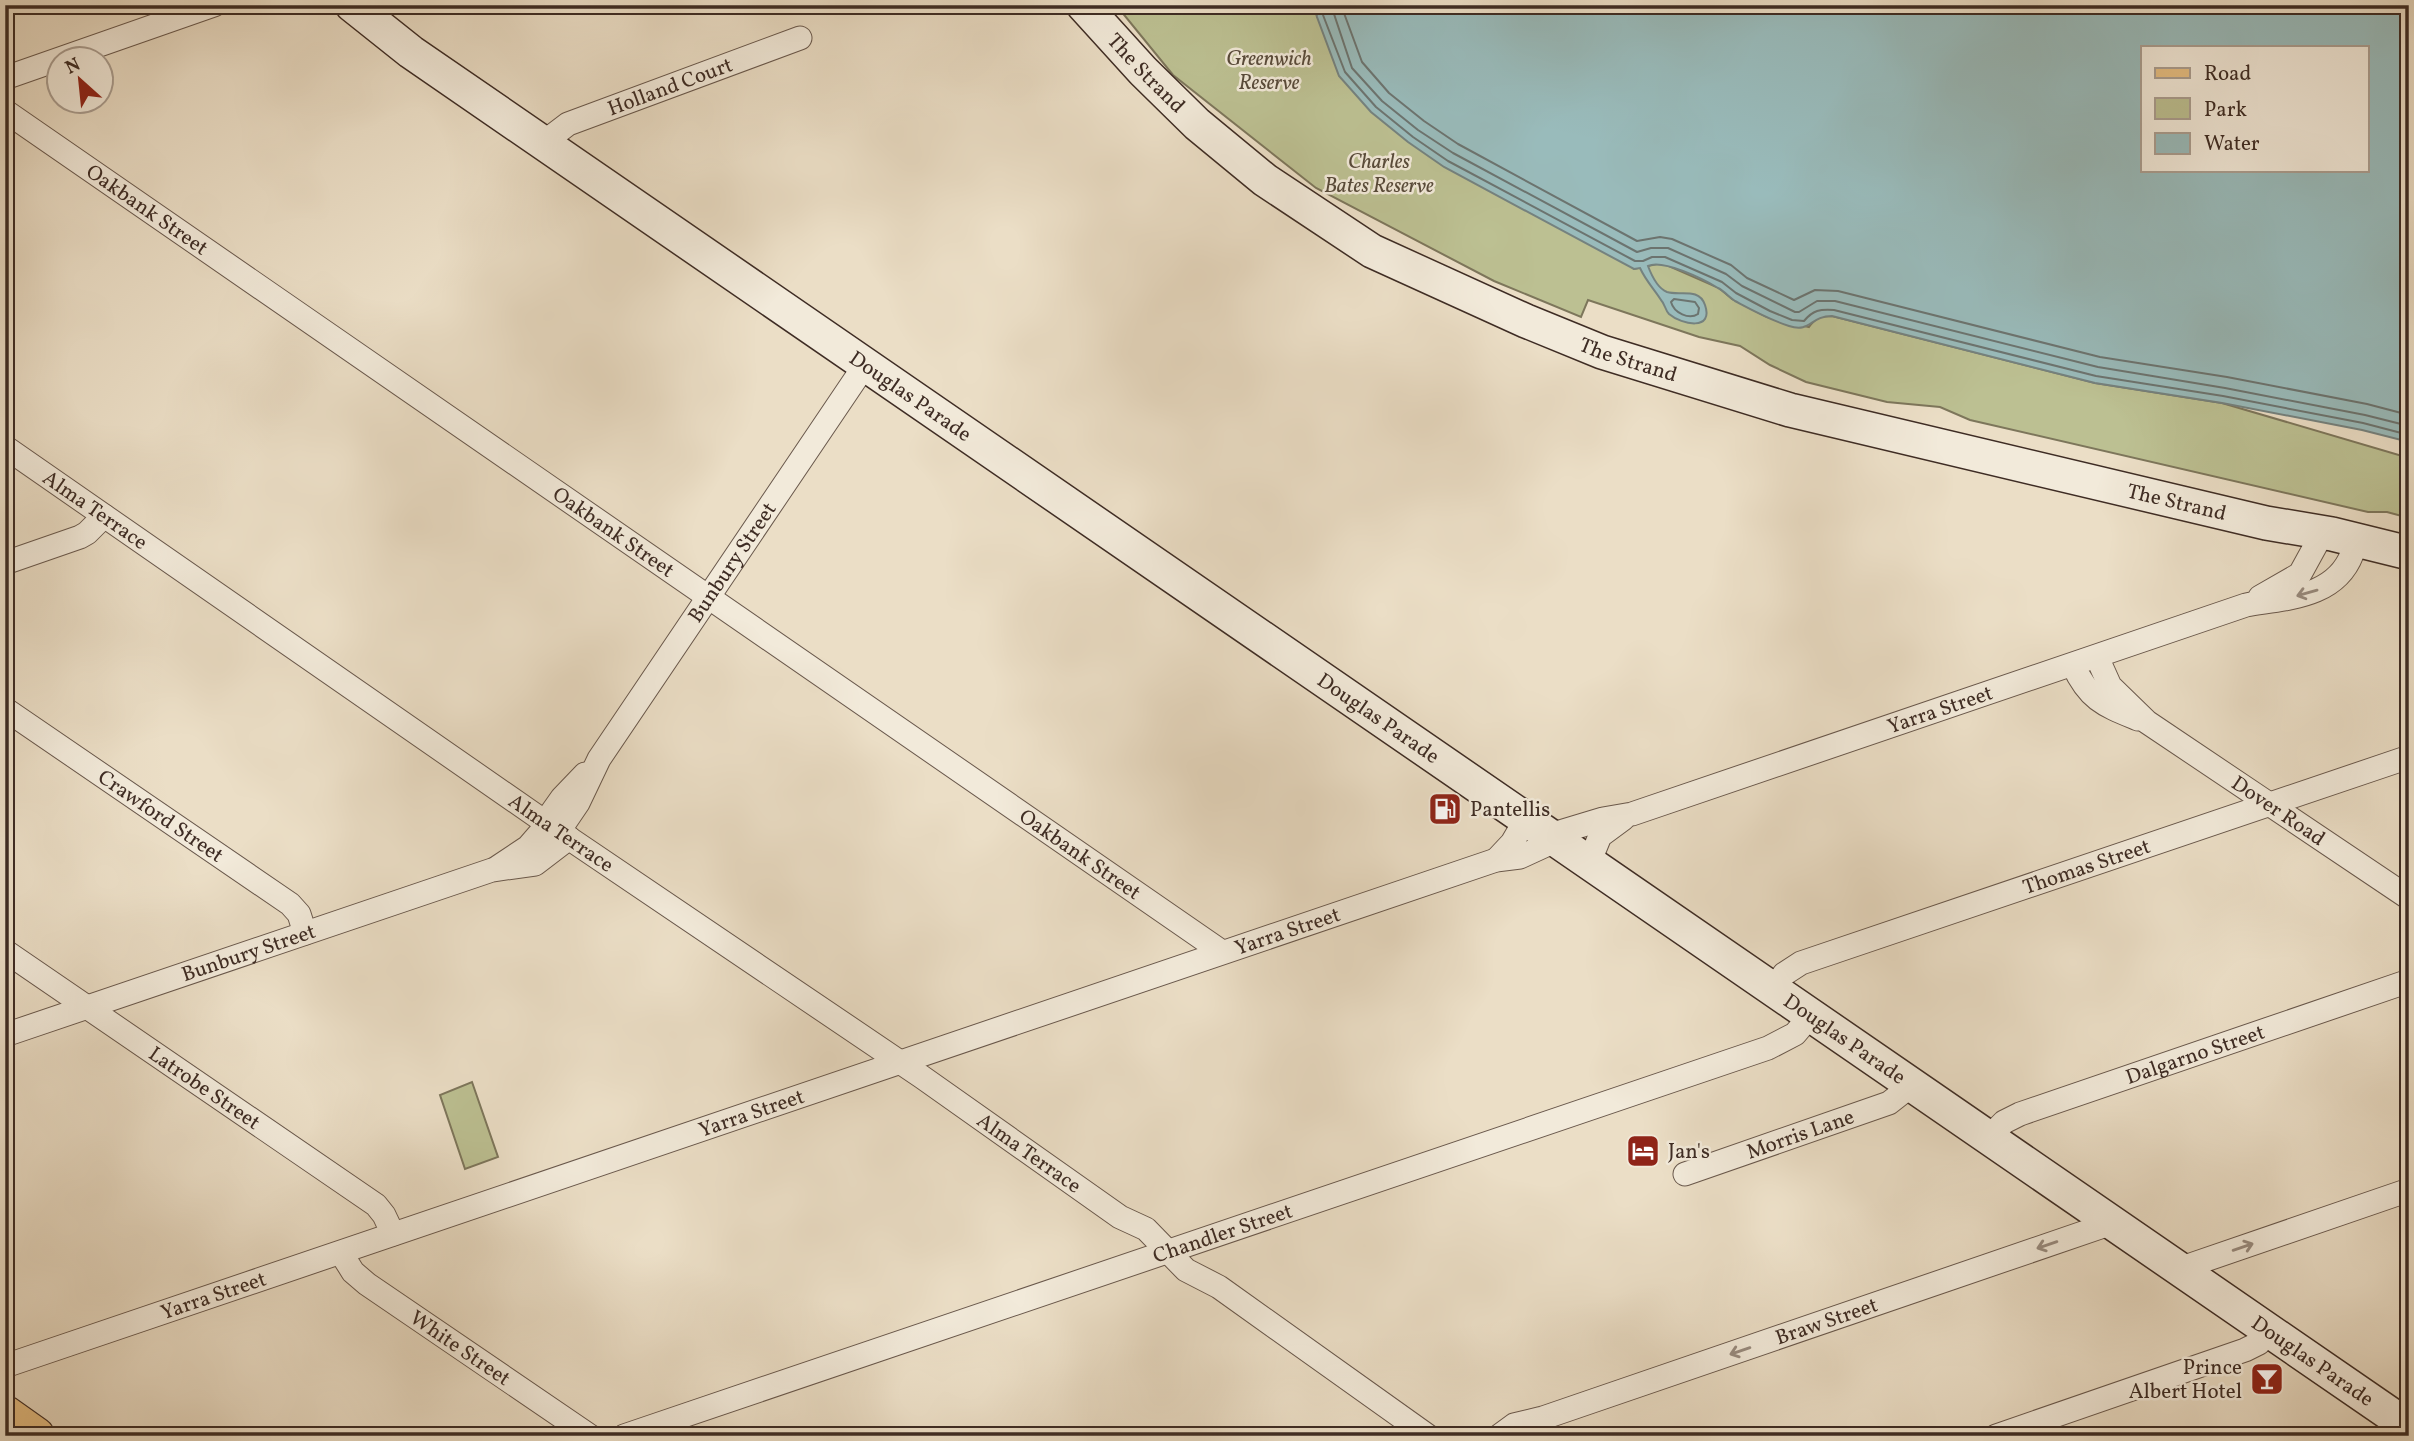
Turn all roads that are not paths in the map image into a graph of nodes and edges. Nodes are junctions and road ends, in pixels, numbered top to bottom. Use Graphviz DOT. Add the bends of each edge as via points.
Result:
graph roads {
  1 [pos="214,5"];
  2 [pos="352,5"];
  3 [pos="1083,5"];
  4 [pos="800,38"];
  5 [pos="5,78"];
  6 [pos="5,111"];
  7 [pos="544,143"];
  8 [pos="865,365"];
  9 [pos="5,447"];
  10 [pos="104,516"];
  11 [pos="2336,544"];
  12 [pos="2409,553"];
  13 [pos="5,563"];
  14 [pos="2409,567"];
  15 [pos="708,597"];
  16 [pos="2246,605"];
  17 [pos="2097,657"];
  18 [pos="2073,665"];
  19 [pos="5,709"];
  20 [pos="2147,722"];
  21 [pos="2409,757"];
  22 [pos="2269,805"];
  23 [pos="1632,814"];
  24 [pos="555,829"];
  25 [pos="1544,832"];
  26 [pos="1496,860"];
  27 [pos="1589,863"];
  28 [pos="2409,898"];
  29 [pos="305,933"];
  30 [pos="5,951"];
  31 [pos="1222,952"];
  32 [pos="2409,981"];
  33 [pos="1773,990"];
  34 [pos="86,1007"];
  35 [pos="1811,1016"];
  36 [pos="5,1035"];
  37 [pos="898,1062"];
  38 [pos="1912,1085"];
  39 [pos="1989,1137"];
  40 [pos="1685,1174"];
  41 [pos="2409,1190"];
  42 [pos="2112,1223"];
  43 [pos="393,1234"];
  44 [pos="1167,1252"];
  45 [pos="341,1253"];
  46 [pos="2179,1269"];
  47 [pos="2269,1331"];
  48 [pos="5,1366"];
  49 [pos="5,1414"];
  50 [pos="1543,1418"];
  51 [pos="2409,1427"];
  52 [pos="1422,1434"];
  53 [pos="36,1436"];
  54 [pos="590,1436"];
  55 [pos="624,1436"];
  56 [pos="1499,1436"];
  57 [pos="1524,1436"];
  58 [pos="1996,1436"];
  1 -- 5 [label="street"];
  2 -- 7 [label="street, Douglas Parade" via="411,52"];
  3 -- 11 [label="street, The Strand" via="1197,124 1265,180 1373,251 1526,321 1602,352 1790,410 2266,523"];
  4 -- 7 [label="street, Holland Court" via="568,124"];
  6 -- 15 [label="street, Oakbank Street"];
  7 -- 8 [label="street, Douglas Parade"];
  8 -- 15 [label="street, Bunbury Street"];
  8 -- 25 [label="street, Douglas Parade"];
  9 -- 10 [label="street, Alma Terrace"];
  10 -- 13 [label="street" via="80,537"];
  10 -- 24 [label="street, Alma Terrace"];
  11 -- 12 [label="street, The Strand"];
  11 -- 14 [label="street, The Strand"];
  11 -- 16 [label="street, Yarra Street" via="2300,574"];
  11 -- 16 [label="street, Yarra Street, one-way" via="2344,571 2333,582 2302,595"];
  15 -- 24 [label="street, Bunbury Street" via="599,759 562,798"];
  15 -- 31 [label="street, Oakbank Street"];
  16 -- 17 [label="street, Yarra Street"];
  17 -- 18 [label="street, Yarra Street"];
  17 -- 20 [label="street, Dover Road" via="2110,686"];
  18 -- 20 [label="street, Dover Road" via="2096,700"];
  18 -- 23 [label="street, Yarra Street"];
  19 -- 29 [label="street, Crawford Street" via="285,901 299,914"];
  20 -- 22 [label="street, Dover Road"];
  21 -- 22 [label="street, Thomas Street"];
  22 -- 28 [label="street, Dover Road"];
  22 -- 33 [label="street, Thomas Street" via="1801,963 1784,974"];
  23 -- 25 [label="street, Yarra Street"];
  23 -- 27 [label="street, Yarra Street" via="1602,833"];
  24 -- 29 [label="street, Bunbury Street" via="492,870"];
  24 -- 37 [label="street, Alma Terrace"];
  25 -- 26 [label="street" via="1512,843"];
  25 -- 26 [label="street, Yarra Street" via="1520,858"];
  25 -- 27 [label="street, Douglas Parade"];
  26 -- 31 [label="street, Yarra Street"];
  27 -- 33 [label="street, Douglas Parade"];
  29 -- 34 [label="street, Bunbury Street"];
  30 -- 34 [label="street, Latrobe Street"];
  31 -- 37 [label="street, Yarra Street"];
  32 -- 39 [label="street, Dalgarno Street" via="2020,1114"];
  33 -- 35 [label="street, Douglas Parade"];
  34 -- 36 [label="street, Bunbury Street"];
  34 -- 43 [label="street, Latrobe Street" via="376,1205"];
  35 -- 38 [label="street, Douglas Parade"];
  35 -- 44 [label="street, Chandler Street" via="1795,1034 1768,1048"];
  37 -- 43 [label="street, Yarra Street"];
  37 -- 44 [label="street, Alma Terrace" via="1120,1217 1146,1229"];
  38 -- 39 [label="street, Douglas Parade"];
  38 -- 40 [label="street, Morris Lane" via="1889,1104"];
  39 -- 42 [label="street, Douglas Parade"];
  46 -- 41 [label="street, one-way"];
  42 -- 46 [label="street, Douglas Parade"];
  42 -- 50 [label="street, Braw Street, one-way"];
  43 -- 45 [label="street, Yarra Street"];
  44 -- 52 [label="street, Alma Terrace" via="1188,1272 1219,1287"];
  44 -- 55 [label="street, Chandler Street"];
  45 -- 48 [label="street, Yarra Street"];
  45 -- 54 [label="street, White Street" via="367,1284"];
  46 -- 47 [label="street, Douglas Parade"];
  47 -- 51 [label="street, Douglas Parade"];
  47 -- 58 [label="street" via="2245,1350"];
  49 -- 53 [label="main road"];
  50 -- 56 [label="street, Braw Street" via="1514,1425"];
  50 -- 57 [label="street, Braw Street"];
}
